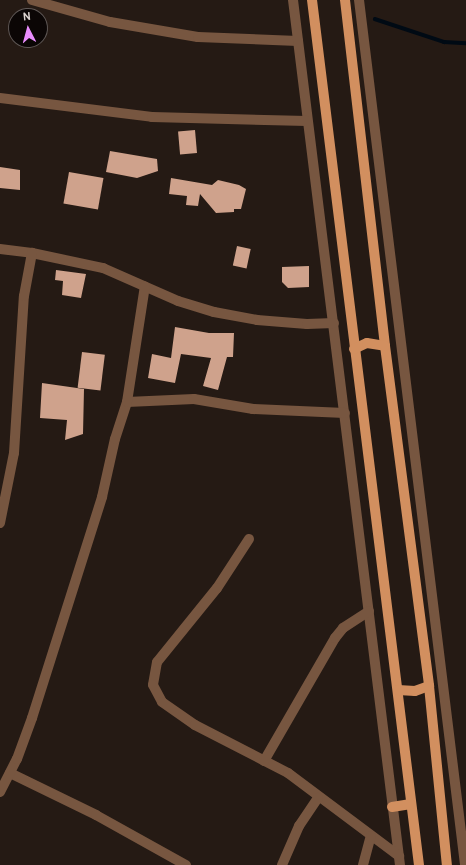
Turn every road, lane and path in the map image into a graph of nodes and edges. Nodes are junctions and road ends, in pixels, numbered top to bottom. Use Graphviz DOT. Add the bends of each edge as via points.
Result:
graph roads {
  1 [pos="32,0"];
  2 [pos="293,0"];
  3 [pos="312,0"];
  4 [pos="345,0"];
  5 [pos="359,0"];
  6 [pos="298,41"];
  7 [pos="0,98"];
  8 [pos="308,121"];
  9 [pos="0,249"];
  10 [pos="32,253"];
  11 [pos="145,286"];
  12 [pos="334,323"];
  13 [pos="385,346"];
  14 [pos="354,349"];
  15 [pos="127,402"];
  16 [pos="345,413"];
  17 [pos="0,523"];
  18 [pos="248,539"];
  19 [pos="369,611"];
  20 [pos="429,686"];
  21 [pos="398,690"];
  22 [pos="264,761"];
  23 [pos="10,773"];
  24 [pos="0,792"];
  25 [pos="318,798"];
  26 [pos="412,804"];
  27 [pos="392,807"];
  28 [pos="371,836"];
  29 [pos="465,852"];
  30 [pos="399,861"];
  31 [pos="186,865"];
  32 [pos="282,865"];
  33 [pos="363,865"];
  34 [pos="419,865"];
  35 [pos="448,865"];
  36 [pos="465,865"];
  1 -- 6 [label="street" via="110,22 198,37"];
  2 -- 6 [label="street"];
  3 -- 14 [label="main road"];
  4 -- 13 [label="main road"];
  5 -- 29 [label="street"];
  6 -- 8 [label="street"];
  7 -- 8 [label="street" via="152,117"];
  8 -- 12 [label="street"];
  9 -- 10 [label="street"];
  10 -- 11 [label="street" via="103,268"];
  10 -- 17 [label="street" via="23,303 14,453"];
  11 -- 12 [label="street" via="178,301 250,319 306,324"];
  11 -- 15 [label="street"];
  12 -- 16 [label="street"];
  13 -- 14 [label="main road" via="367,343"];
  13 -- 20 [label="main road"];
  14 -- 21 [label="main road"];
  15 -- 16 [label="street" via="194,399 253,409"];
  15 -- 23 [label="street" via="115,439 102,497 32,718"];
  16 -- 19 [label="street"];
  18 -- 22 [label="street" via="217,588 157,662 153,685 162,702 195,725"];
  19 -- 22 [label="street" via="343,628 331,645"];
  19 -- 27 [label="street"];
  20 -- 21 [label="main road" via="414,691"];
  20 -- 35 [label="main road"];
  21 -- 26 [label="main road"];
  22 -- 25 [label="street" via="288,773"];
  23 -- 24 [label="street"];
  23 -- 31 [label="street" via="96,815"];
  25 -- 28 [label="street"];
  25 -- 32 [label="street" via="299,826"];
  26 -- 27 [label="main road"];
  26 -- 34 [label="main road"];
  27 -- 30 [label="street"];
  28 -- 30 [label="street"];
  28 -- 33 [label="street"];
  29 -- 36 [label="street"];
}
